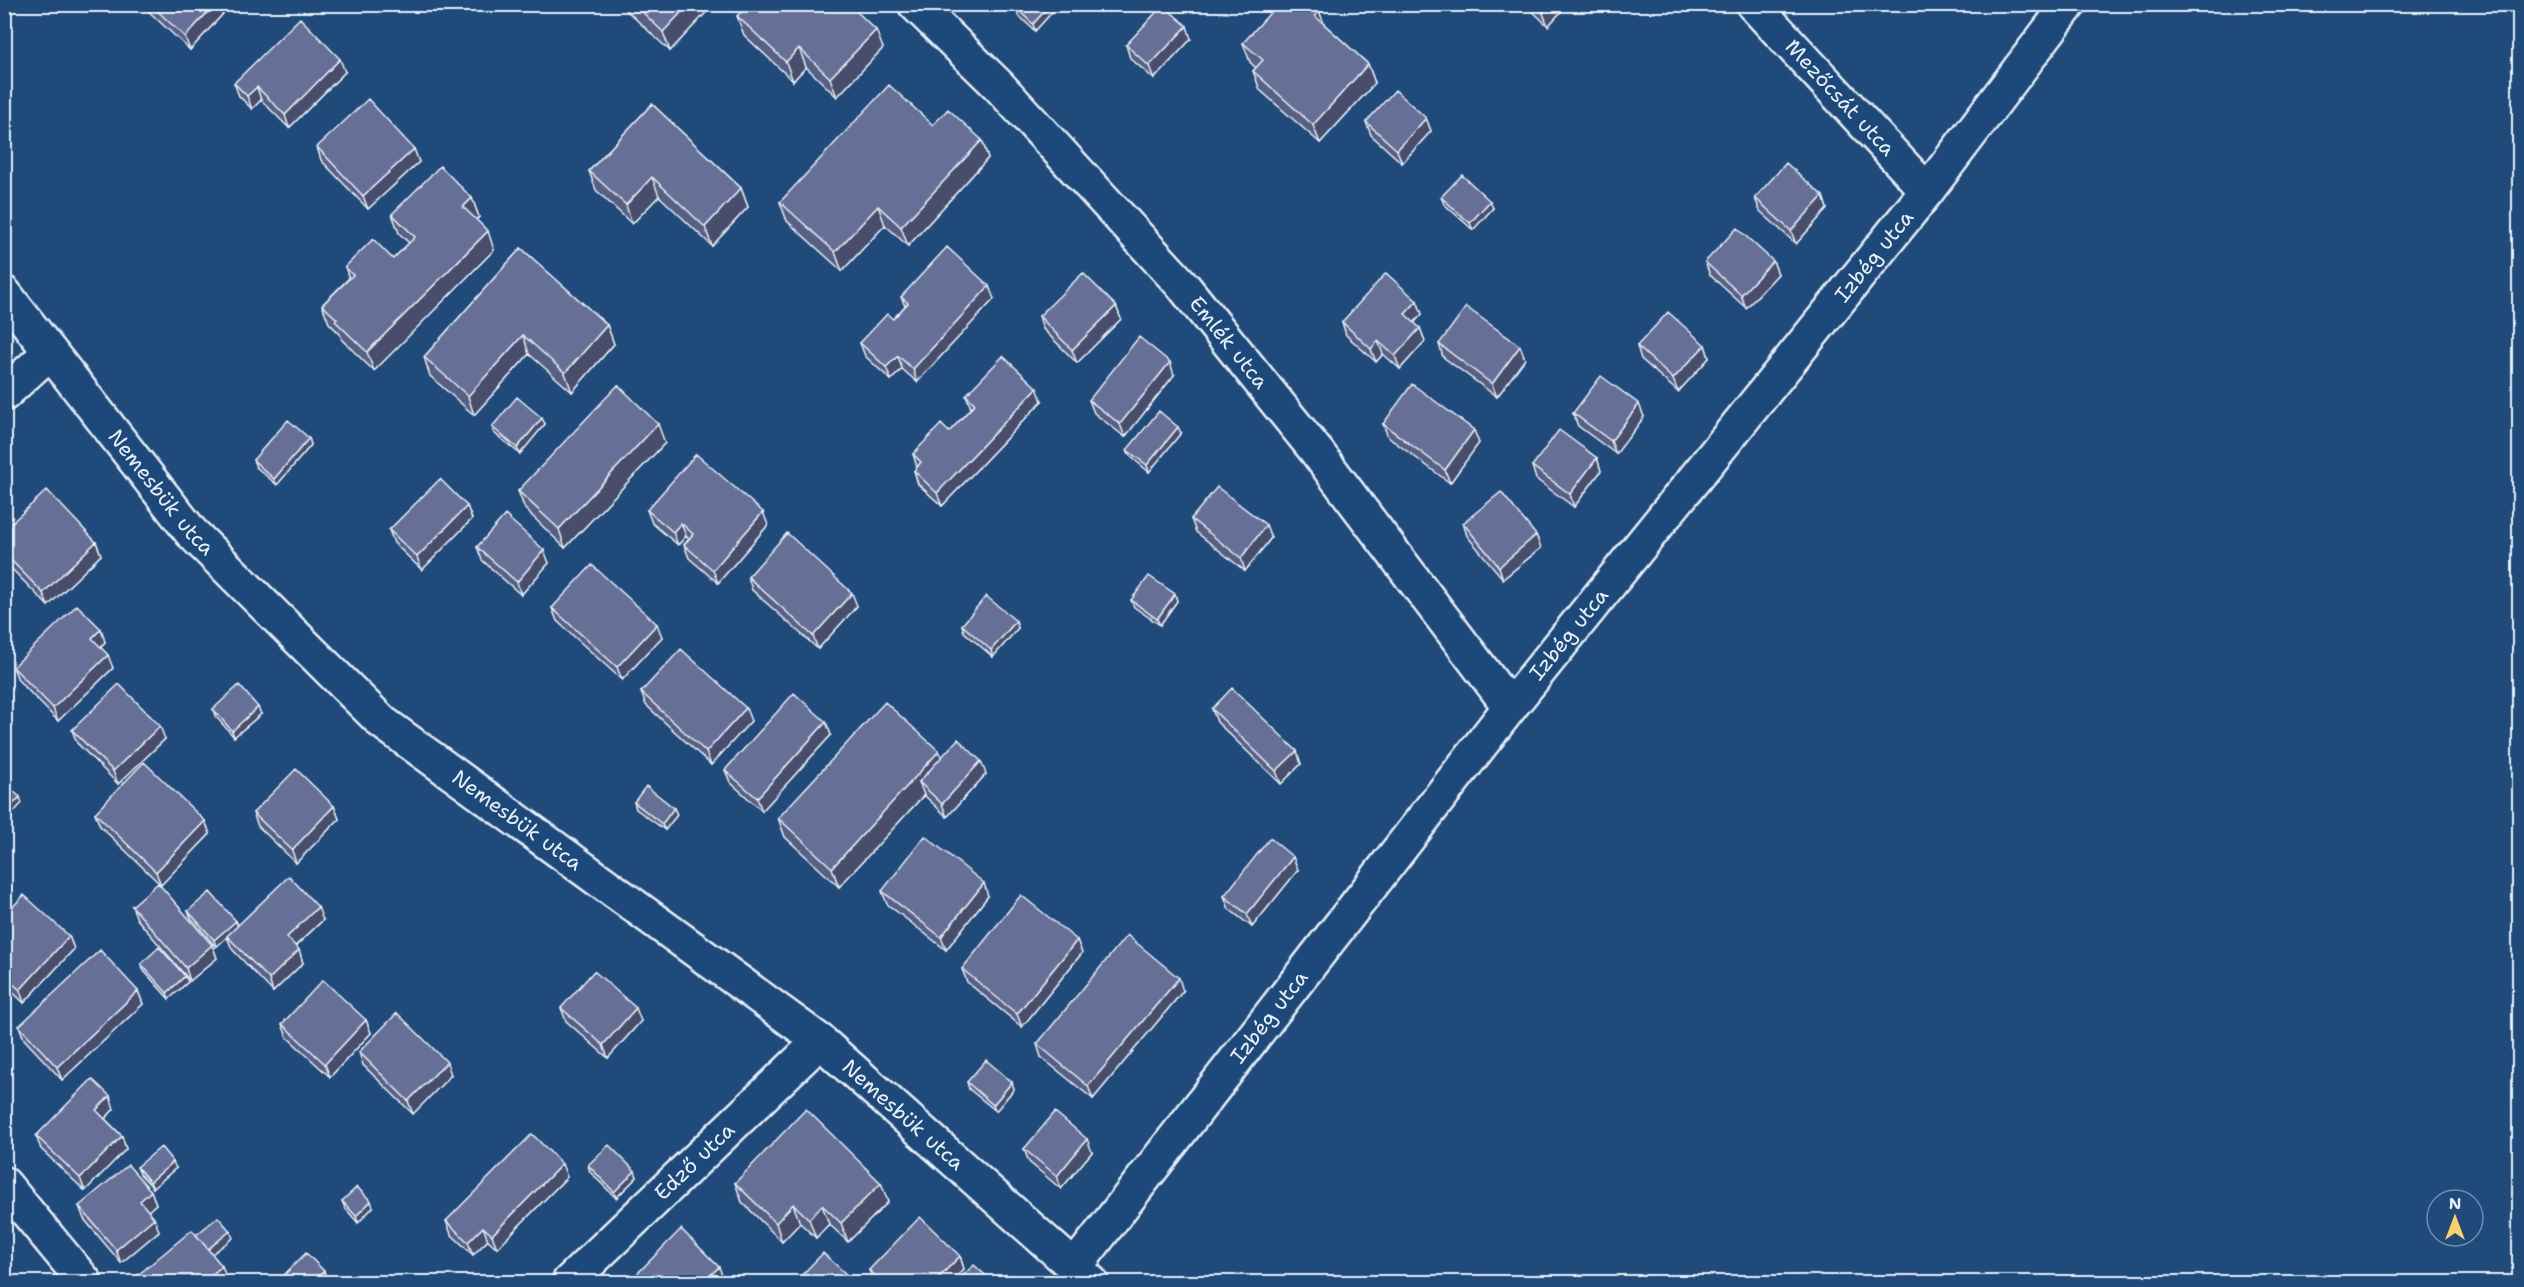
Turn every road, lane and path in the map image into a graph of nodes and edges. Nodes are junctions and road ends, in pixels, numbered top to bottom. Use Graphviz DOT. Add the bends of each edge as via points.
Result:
graph roads {
  1 [pos="915,4"];
  2 [pos="1752,4"];
  3 [pos="2069,4"];
  4 [pos="1927,190"];
  5 [pos="4,293"];
  6 [pos="50,352"];
  7 [pos="4,393"];
  8 [pos="1510,707"];
  9 [pos="820,1041"];
  10 [pos="4,1184"];
  11 [pos="1082,1275"];
  12 [pos="85,1282"];
  13 [pos="569,1282"];
  1 -- 8 [label="street, Emlék utca" via="998,85 1184,287 1317,452"];
  2 -- 4 [label="street, Mezőcsát utca"];
  3 -- 4 [label="street, Izbég utca"];
  4 -- 8 [label="street, Izbég utca"];
  5 -- 6 [label="street, Nemesbük utca"];
  6 -- 7 [label="street"];
  6 -- 9 [label="street, Nemesbük utca" via="191,532 382,722"];
  8 -- 11 [label="street, Izbég utca"];
  9 -- 11 [label="street, Nemesbük utca"];
  9 -- 13 [label="street, Edző utca"];
  10 -- 12 [label="street"];
}
